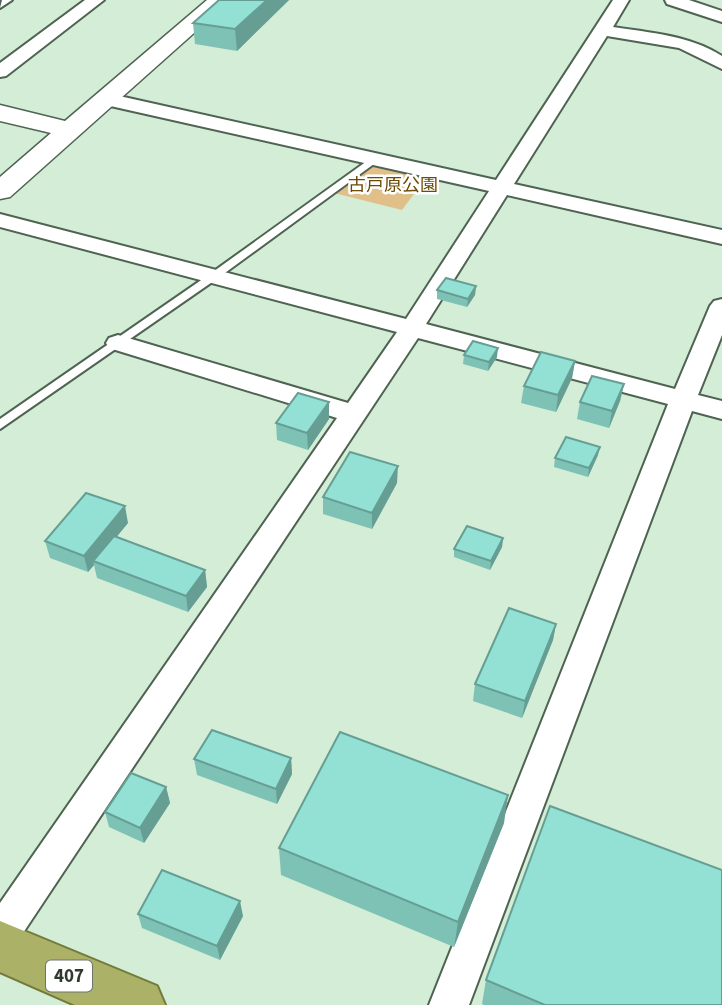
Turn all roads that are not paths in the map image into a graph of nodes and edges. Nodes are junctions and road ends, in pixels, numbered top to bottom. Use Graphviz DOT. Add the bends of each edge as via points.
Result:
graph roads {
  1 [pos="8,0"];
  2 [pos="96,0"];
  3 [pos="220,0"];
  4 [pos="621,0"];
  5 [pos="673,0"];
  6 [pos="0,5"];
  7 [pos="718,13"];
  8 [pos="602,30"];
  9 [pos="722,64"];
  10 [pos="0,72"];
  11 [pos="106,99"];
  12 [pos="0,113"];
  13 [pos="71,130"];
  14 [pos="374,159"];
  15 [pos="501,187"];
  16 [pos="0,191"];
  17 [pos="0,220"];
  18 [pos="722,237"];
  19 [pos="214,276"];
  20 [pos="722,306"];
  21 [pos="412,328"];
  22 [pos="118,343"];
  23 [pos="683,400"];
  24 [pos="722,410"];
  25 [pos="354,414"];
  26 [pos="0,425"];
  27 [pos="0,935"];
  28 [pos="0,946"];
  29 [pos="138,1005"];
  30 [pos="449,1005"];
  1 -- 6 [label="lane"];
  2 -- 10 [label="street"];
  3 -- 11 [label="street"];
  4 -- 8 [label="street"];
  5 -- 7 [label="street"];
  8 -- 9 [label="street" via="682,43"];
  8 -- 15 [label="street"];
  11 -- 13 [label="street"];
  11 -- 14 [label="street"];
  12 -- 13 [label="street"];
  13 -- 16 [label="street"];
  14 -- 15 [label="street"];
  14 -- 19 [label="lane"];
  15 -- 18 [label="street"];
  15 -- 21 [label="street"];
  17 -- 19 [label="street"];
  19 -- 21 [label="street"];
  19 -- 22 [label="lane"];
  20 -- 23 [label="street"];
  21 -- 23 [label="street"];
  21 -- 25 [label="street"];
  22 -- 25 [label="street"];
  22 -- 26 [label="lane"];
  23 -- 24 [label="street"];
  23 -- 30 [label="street"];
  25 -- 27 [label="street"];
  28 -- 29 [label="highway, 407"];
}
